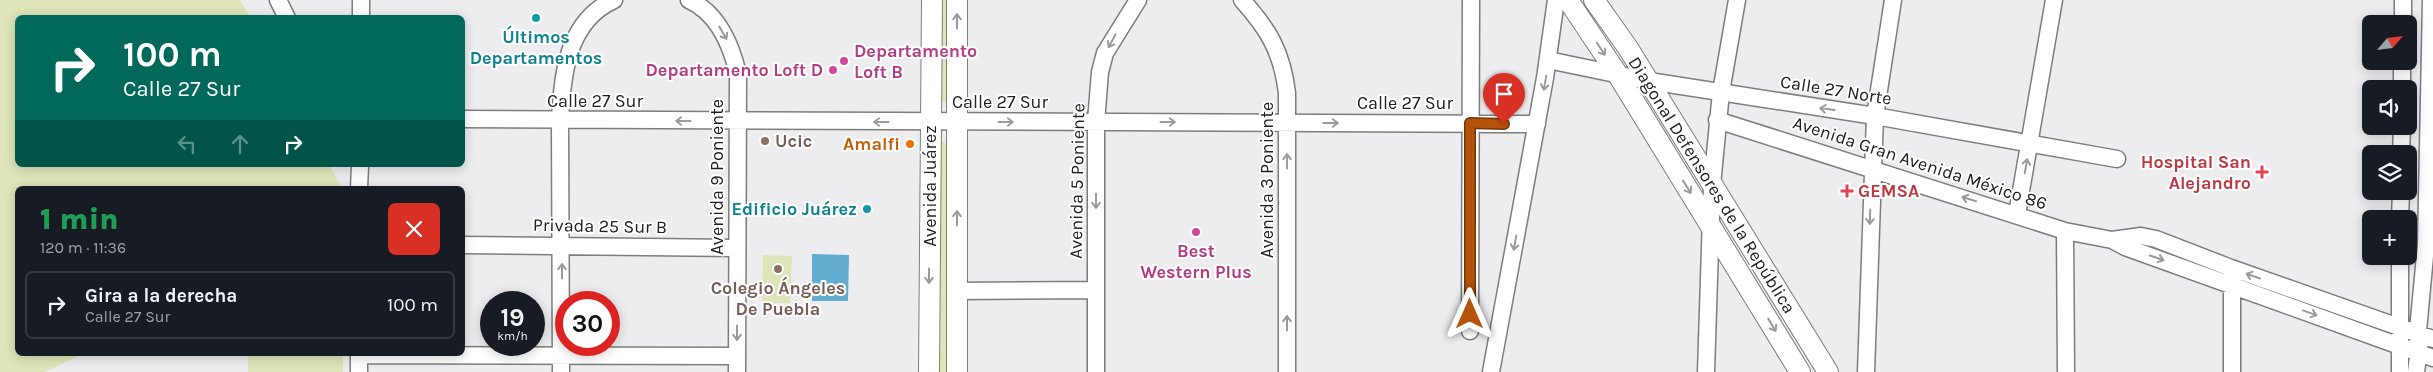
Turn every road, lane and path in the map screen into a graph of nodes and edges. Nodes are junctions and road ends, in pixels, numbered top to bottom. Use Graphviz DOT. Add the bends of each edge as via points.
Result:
graph roads {
  1 [pos="278,0"];
  2 [pos="361,0"];
  3 [pos="614,0"];
  4 [pos="689,0"];
  5 [pos="932,0"];
  6 [pos="957,0"];
  7 [pos="1138,0"];
  8 [pos="1242,0"];
  9 [pos="1471,0"];
  10 [pos="1556,0"];
  11 [pos="1594,0"];
  12 [pos="1737,0"];
  13 [pos="1893,0"];
  14 [pos="2054,0"];
  15 [pos="2403,0"];
  16 [pos="2431,0"];
  17 [pos="1572,3"];
  18 [pos="286,15"];
  19 [pos="361,15"];
  20 [pos="2403,15"];
  21 [pos="1548,60"];
  22 [pos="1618,76"];
  23 [pos="1649,81"];
  24 [pos="1721,92"];
  25 [pos="1875,116"];
  26 [pos="465,119"];
  27 [pos="1718,120"];
  28 [pos="560,121"];
  29 [pos="738,121"];
  30 [pos="930,122"];
  31 [pos="957,122"];
  32 [pos="1096,122"];
  33 [pos="1287,123"];
  34 [pos="1470,123"];
  35 [pos="1537,124"];
  36 [pos="2030,143"];
  37 [pos="2117,159"];
  38 [pos="360,167"];
  39 [pos="1872,169"];
  40 [pos="1712,185"];
  41 [pos="360,186"];
  42 [pos="2017,214"];
  43 [pos="1710,224"];
  44 [pos="2065,231"];
  45 [pos="2112,240"];
  46 [pos="465,245"];
  47 [pos="2430,245"];
  48 [pos="562,246"];
  49 [pos="737,248"];
  50 [pos="2400,265"];
  51 [pos="2231,268"];
  52 [pos="2232,285"];
  53 [pos="1096,290"];
  54 [pos="957,291"];
  55 [pos="2433,297"];
  56 [pos="2399,326"];
  57 [pos="1470,331"];
  58 [pos="2425,335"];
  59 [pos="2400,346"];
  60 [pos="2422,354"];
  61 [pos="359,356"];
  62 [pos="399,356"];
  63 [pos="561,364"];
  64 [pos="737,364"];
  65 [pos="359,372"];
  66 [pos="929,372"];
  67 [pos="957,372"];
  68 [pos="1096,372"];
  69 [pos="1287,372"];
  70 [pos="1492,372"];
  71 [pos="1706,372"];
  72 [pos="1800,372"];
  73 [pos="1828,372"];
  74 [pos="1866,372"];
  75 [pos="2066,372"];
  76 [pos="2232,372"];
  77 [pos="2400,372"];
  78 [pos="2416,372"];
  1 -- 18 [label="street"];
  2 -- 19 [label="street"];
  3 -- 28 [label="street" via="592,14 570,49 562,81"];
  4 -- 29 [label="street, Avenida 9 Poniente, one-way" via="712,16 734,57 738,74"];
  5 -- 30 [label="main road, Avenida Juárez"];
  31 -- 6 [label="main road, Avenida Juárez, one-way"];
  7 -- 32 [label="street, Avenida 5 Poniente, one-way" via="1106,53 1100,72"];
  8 -- 33 [label="street, Avenida 3 Poniente" via="1276,46 1284,68"];
  9 -- 34 [label="street"];
  10 -- 21 [label="street"];
  11 -- 23 [label="main road, Diagonal Defensores de la República"];
  12 -- 24 [label="street"];
  13 -- 25 [label="street"];
  14 -- 36 [label="street"];
  15 -- 20 [label="street"];
  16 -- 47 [label="street"];
  17 -- 22 [label="main road, Diagonal Defensores de la República, one-way"];
  21 -- 22 [label="street, Calle 27 Norte"];
  21 -- 35 [label="street, one-way"];
  22 -- 23 [label="street, Calle 27 Norte"];
  22 -- 43 [label="main road, Diagonal Defensores de la República, one-way"];
  23 -- 24 [label="street, Calle 27 Norte"];
  23 -- 40 [label="main road, Diagonal Defensores de la República"];
  25 -- 24 [label="street, Calle 27 Norte, one-way"];
  24 -- 27 [label="street"];
  25 -- 36 [label="street, Calle 27 Norte"];
  25 -- 39 [label="street"];
  26 -- 28 [label="street, Calle 27 Sur"];
  27 -- 39 [label="street, Avenida Gran Avenida México 86"];
  27 -- 40 [label="street"];
  29 -- 28 [label="street, Calle 27 Sur, one-way"];
  28 -- 48 [label="street"];
  30 -- 29 [label="street, Calle 27 Sur, one-way"];
  29 -- 49 [label="street, Avenida 9 Poniente"];
  30 -- 31 [label="street, Calle 27 Sur"];
  30 -- 66 [label="main road, Avenida Juárez, one-way"];
  31 -- 32 [label="street, Calle 27 Sur, one-way"];
  54 -- 31 [label="main road, Avenida Juárez, one-way"];
  32 -- 33 [label="street, Calle 27 Sur, one-way"];
  32 -- 53 [label="street, Avenida 5 Poniente, one-way"];
  33 -- 34 [label="street, Calle 27 Sur, one-way"];
  69 -- 33 [label="street, Avenida 3 Poniente, one-way"];
  34 -- 35 [label="street, Calle 27 Sur"];
  34 -- 57 [label="street"];
  35 -- 70 [label="street, one-way"];
  36 -- 37 [label="street, Calle 27 Norte"];
  42 -- 36 [label="street, one-way"];
  38 -- 41 [label="street"];
  42 -- 39 [label="street, Avenida Gran Avenida México 86, one-way"];
  39 -- 74 [label="street, one-way"];
  40 -- 43 [label="street"];
  40 -- 73 [label="main road, Diagonal Defensores de la República"];
  42 -- 44 [label="street, Avenida Gran Avenida México 86"];
  43 -- 71 [label="street"];
  43 -- 72 [label="main road, Diagonal Defensores de la República, one-way"];
  44 -- 45 [label="street, Avenida Gran Avenida México 86"];
  44 -- 75 [label="street"];
  45 -- 51 [label="street, Avenida Gran Avenida México 86" via="2142,236 2156,239"];
  45 -- 52 [label="street, Avenida Gran Avenida México 86, one-way"];
  46 -- 48 [label="street, Privada 25 Sur B"];
  47 -- 58 [label="street"];
  48 -- 49 [label="street, Privada 25 Sur B"];
  63 -- 48 [label="street, one-way"];
  49 -- 64 [label="street, Avenida 9 Poniente, one-way"];
  50 -- 56 [label="street"];
  51 -- 52 [label="street"];
  56 -- 51 [label="street, Avenida Gran Avenida México 86, one-way"];
  52 -- 59 [label="street, Avenida Gran Avenida México 86, one-way"];
  52 -- 76 [label="street"];
  53 -- 54 [label="street"];
  53 -- 68 [label="street, Avenida 5 Poniente"];
  54 -- 67 [label="main road, Avenida Juárez"];
  55 -- 58 [label="street"];
  56 -- 58 [label="street, Avenida Gran Avenida México 86"];
  56 -- 59 [label="street"];
  58 -- 60 [label="street"];
  59 -- 60 [label="street, Avenida Gran Avenida México 86"];
  59 -- 77 [label="street"];
  60 -- 78 [label="street"];
  61 -- 65 [label="street"];
  62 -- 63 [label="street"];
  63 -- 64 [label="street"];
}
